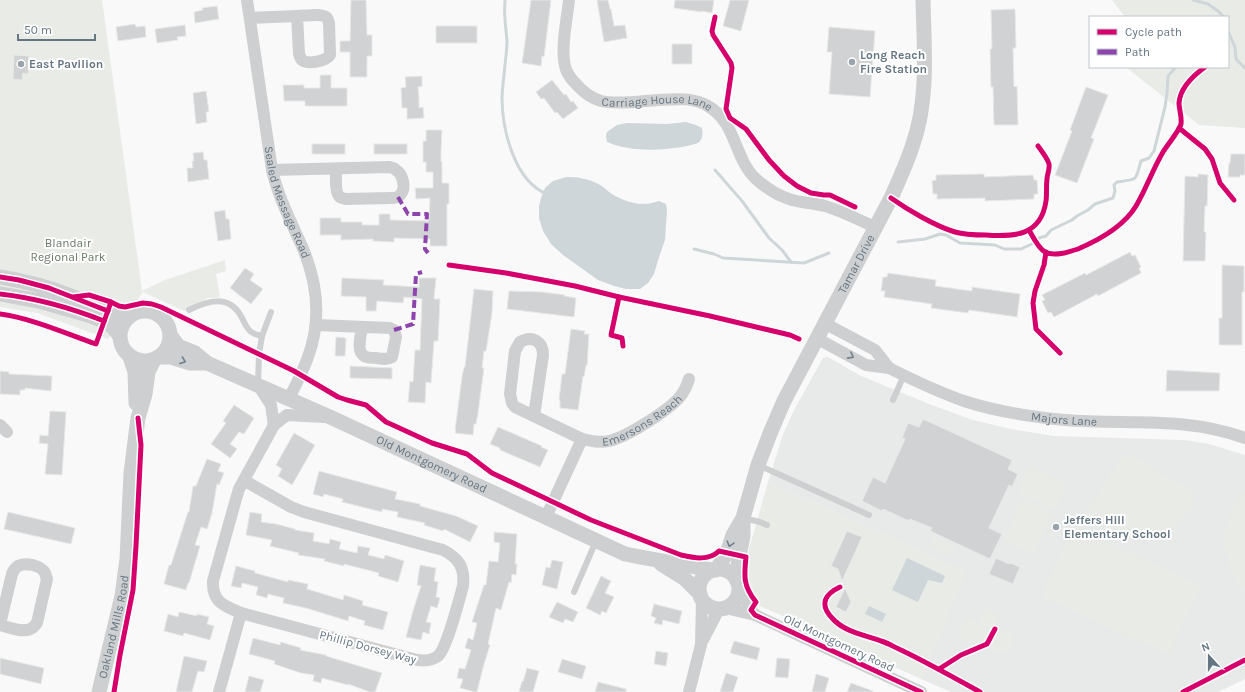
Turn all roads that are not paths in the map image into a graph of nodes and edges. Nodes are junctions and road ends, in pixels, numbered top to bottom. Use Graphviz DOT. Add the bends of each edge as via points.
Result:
graph roads {
  1 [pos="248,0"];
  2 [pos="569,0"];
  3 [pos="923,0"];
  4 [pos="297,16"];
  5 [pos="250,18"];
  6 [pos="336,169"];
  7 [pos="272,170"];
  8 [pos="875,227"];
  9 [pos="0,277"];
  10 [pos="0,294"];
  11 [pos="189,310"];
  12 [pos="271,312"];
  13 [pos="129,316"];
  14 [pos="824,323"];
  15 [pos="316,325"];
  16 [pos="362,328"];
  17 [pos="119,335"];
  18 [pos="170,336"];
  19 [pos="262,336"];
  20 [pos="816,338"];
  21 [pos="130,357"];
  22 [pos="157,358"];
  23 [pos="207,363"];
  24 [pos="889,368"];
  25 [pos="904,375"];
  26 [pos="689,379"];
  27 [pos="258,385"];
  28 [pos="289,398"];
  29 [pos="893,400"];
  30 [pos="534,416"];
  31 [pos="330,417"];
  32 [pos="138,418"];
  33 [pos="274,425"];
  34 [pos="1245,438"];
  35 [pos="582,439"];
  36 [pos="758,465"];
  37 [pos="245,480"];
  38 [pos="869,515"];
  39 [pos="546,517"];
  40 [pos="743,518"];
  41 [pos="767,525"];
  42 [pos="596,540"];
  43 [pos="657,561"];
  44 [pos="714,570"];
  45 [pos="738,585"];
  46 [pos="574,592"];
  47 [pos="701,597"];
  48 [pos="722,608"];
  49 [pos="241,613"];
  50 [pos="755,615"];
  51 [pos="0,624"];
  52 [pos="701,645"];
  53 [pos="99,692"];
  54 [pos="219,692"];
  55 [pos="689,692"];
  56 [pos="921,692"];
  1 -- 5 [label="street, Sealed Message Road"];
  2 -- 8 [label="street, Carriage House Lane" via="564,62 567,72 590,97 612,102 676,98 700,101 722,118 746,166 766,187 778,195 825,206"];
  3 -- 8 [label="street, Tamar Drive" via="924,78 920,116 904,170"];
  4 -- 5 [label="street"];
  5 -- 7 [label="street, Sealed Message Road"];
  6 -- 6 [label="street" via="337,192 345,199 392,198 398,197 403,190 400,174 390,167"];
  6 -- 7 [label="street"];
  7 -- 15 [label="street, Sealed Message Road" via="280,197 312,274 317,310"];
  8 -- 14 [label="street, Tamar Drive"];
  9 -- 13 [label="street" via="49,288"];
  10 -- 17 [label="street" via="39,301 88,315 104,321"];
  11 -- 19 [label="lane" via="204,303 224,302 240,314 252,333"];
  12 -- 19 [label="lane"];
  13 -- 17 [label="street"];
  13 -- 18 [label="street" via="136,312 153,312 161,316 166,323"];
  14 -- 20 [label="street, Tamar Drive"];
  14 -- 24 [label="street, Majors Lane" via="875,350"];
  15 -- 16 [label="street"];
  15 -- 28 [label="street, Sealed Message Road" via="308,357"];
  17 -- 21 [label="street" via="122,348"];
  18 -- 22 [label="street" via="168,346"];
  18 -- 23 [label="street, Old Montgomery Road" via="178,346 195,353"];
  19 -- 27 [label="lane"];
  20 -- 24 [label="street, Majors Lane, one-way" via="866,365"];
  20 -- 36 [label="street, Tamar Drive" via="784,401"];
  21 -- 22 [label="street" via="142,362"];
  21 -- 32 [label="street, Oakland Mills Road" via="135,372"];
  22 -- 23 [label="street, Old Montgomery Road, one-way" via="171,357 190,363"];
  22 -- 32 [label="street, Oakland Mills Road" via="148,372"];
  23 -- 27 [label="street, Old Montgomery Road"];
  24 -- 25 [label="street, Majors Lane"];
  25 -- 29 [label="lane"];
  25 -- 34 [label="street, Majors Lane" via="966,402 1016,414 1067,420 1181,423 1208,427"];
  26 -- 35 [label="street, Emersons Reach" via="680,397 671,406 634,430 610,441 594,442"];
  27 -- 28 [label="street, Old Montgomery Road"];
  27 -- 33 [label="street" via="271,405"];
  28 -- 31 [label="street, Old Montgomery Road"];
  30 -- 30 [label="street, Emersons Reach" via="515,407 510,399 515,351 520,342 528,338 536,340 543,350"];
  30 -- 35 [label="street, Emersons Reach"];
  31 -- 33 [label="street" via="287,415"];
  31 -- 39 [label="street, Old Montgomery Road"];
  32 -- 53 [label="street, Oakland Mills Road" via="131,473 127,559 122,596"];
  33 -- 37 [label="street, Phillip Dorsey Way"];
  35 -- 39 [label="street"];
  36 -- 38 [label="lane"];
  36 -- 40 [label="street, Tamar Drive"];
  37 -- 49 [label="street, Phillip Dorsey Way" via="239,489 213,580 215,596 220,602"];
  37 -- 49 [label="street, Phillip Dorsey Way" via="304,512 443,550 460,563 464,586 444,648 437,657 426,661"];
  39 -- 42 [label="street, Old Montgomery Road"];
  40 -- 41 [label="lane"];
  40 -- 44 [label="street, Tamar Drive, one-way" via="733,535 727,553"];
  40 -- 45 [label="street, Tamar Drive"];
  42 -- 43 [label="street, Old Montgomery Road" via="625,554"];
  42 -- 46 [label="lane"];
  43 -- 44 [label="street, Old Montgomery Road"];
  43 -- 47 [label="street, Old Montgomery Road" via="685,579"];
  44 -- 45 [label="street" via="728,571"];
  44 -- 47 [label="street" via="700,582"];
  45 -- 48 [label="street" via="735,601"];
  45 -- 50 [label="street"];
  47 -- 48 [label="street" via="711,607"];
  47 -- 52 [label="street"];
  48 -- 50 [label="street, Old Montgomery Road"];
  48 -- 52 [label="street"];
  49 -- 54 [label="street"];
  50 -- 56 [label="street, Old Montgomery Road"];
  51 -- 51 [label="street" via="14,569 24,564 42,569 47,579 36,623 32,628 22,630"];
  52 -- 55 [label="street"];
}
